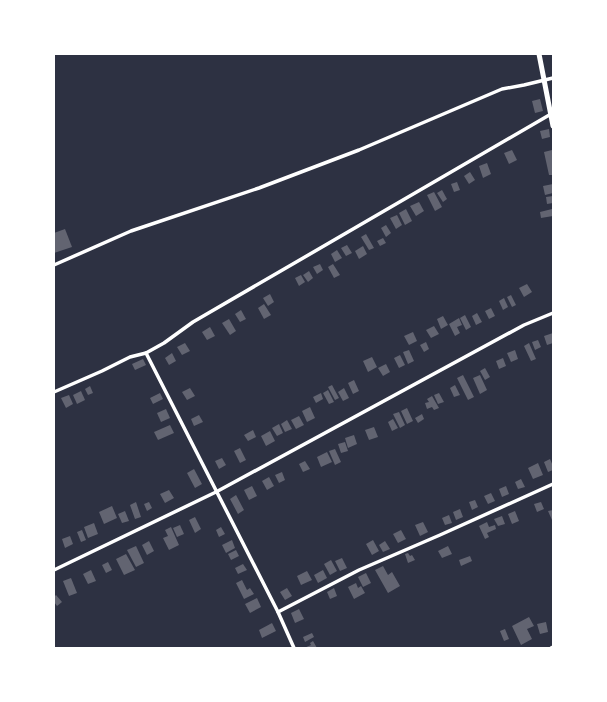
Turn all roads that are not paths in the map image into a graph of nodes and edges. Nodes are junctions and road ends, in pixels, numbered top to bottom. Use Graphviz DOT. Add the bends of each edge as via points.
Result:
graph roads {
  1 [pos="539,54"];
  2 [pos="553,78"];
  3 [pos="544,81"];
  4 [pos="550,114"];
  5 [pos="553,126"];
  6 [pos="54,265"];
  7 [pos="553,314"];
  8 [pos="146,353"];
  9 [pos="54,392"];
  10 [pos="553,484"];
  11 [pos="216,492"];
  12 [pos="54,570"];
  13 [pos="278,612"];
  14 [pos="294,648"];
  1 -- 3 [label="main road"];
  2 -- 3 [label="street"];
  3 -- 4 [label="main road"];
  3 -- 6 [label="street" via="502,89 359,150 259,188 130,231"];
  4 -- 5 [label="main road"];
  4 -- 8 [label="street" via="192,322"];
  7 -- 11 [label="street" via="524,324"];
  8 -- 9 [label="street" via="130,357"];
  8 -- 11 [label="street"];
  10 -- 13 [label="street" via="359,570"];
  11 -- 12 [label="street"];
  11 -- 13 [label="street"];
  13 -- 14 [label="street"];
}
